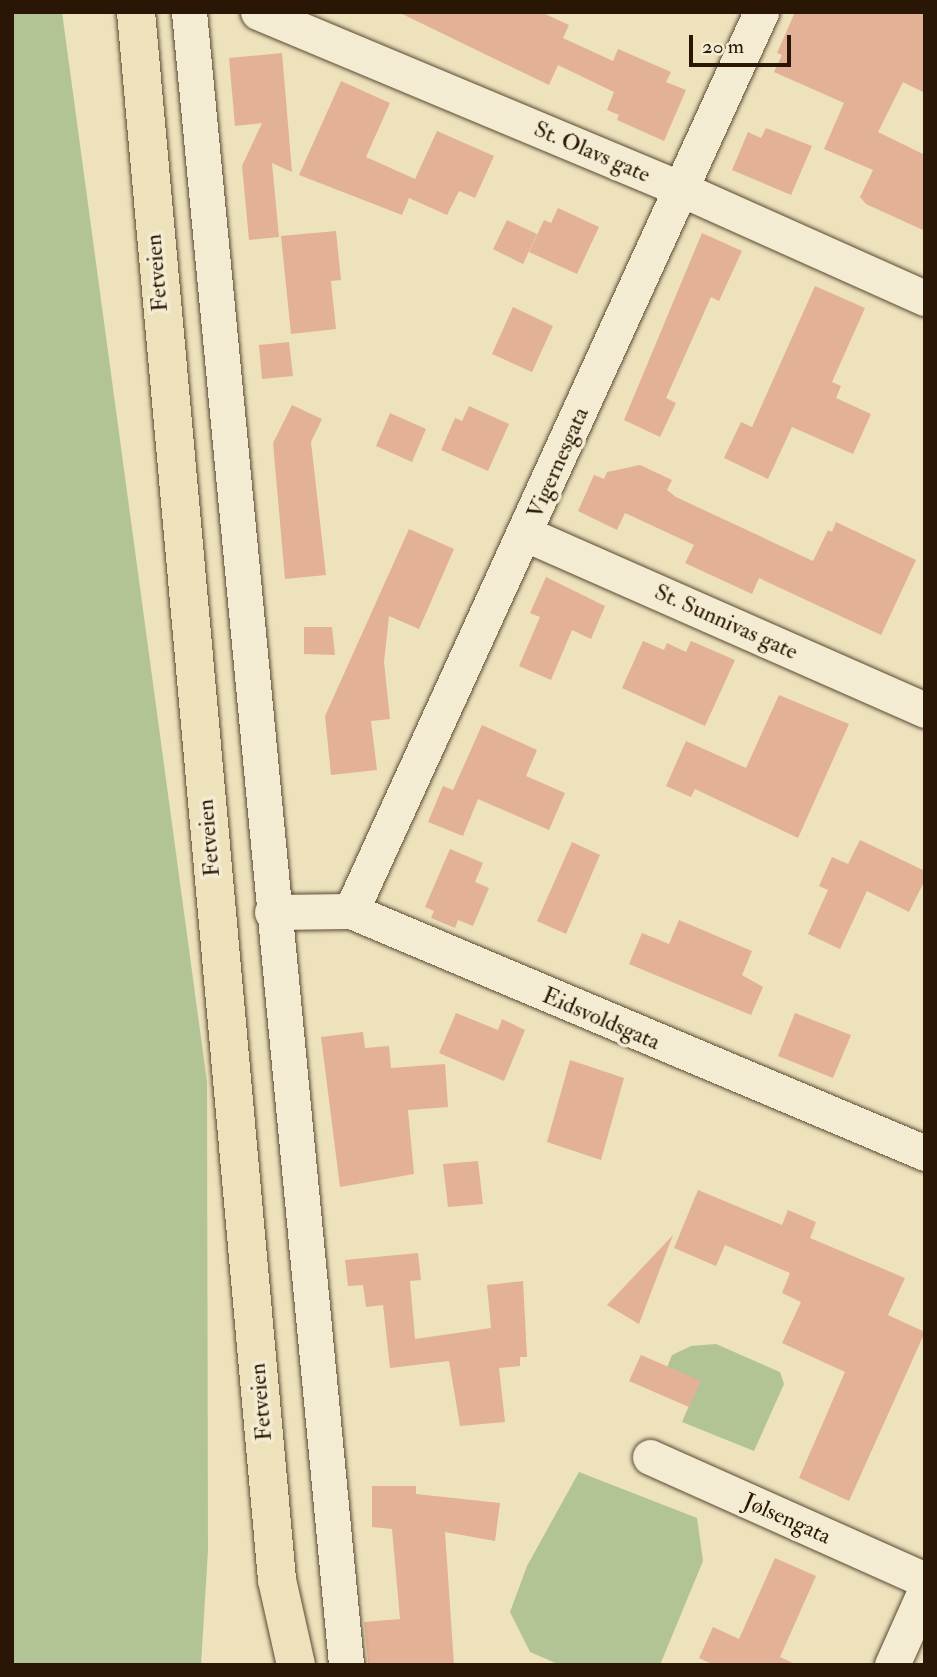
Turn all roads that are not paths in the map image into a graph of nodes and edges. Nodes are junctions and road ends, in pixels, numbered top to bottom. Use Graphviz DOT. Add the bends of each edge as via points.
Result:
graph roads {
  1 [pos="126,12"];
  2 [pos="136,12"];
  3 [pos="189,12"];
  4 [pos="258,12"];
  5 [pos="761,12"];
  6 [pos="141,95"];
  7 [pos="681,189"];
  8 [pos="925,298"];
  9 [pos="526,534"];
  10 [pos="925,710"];
  11 [pos="351,911"];
  12 [pos="272,912"];
  13 [pos="925,1153"];
  14 [pos="650,1457"];
  15 [pos="277,1580"];
  16 [pos="925,1580"];
  17 [pos="925,1591"];
  18 [pos="271,1665"];
  19 [pos="296,1665"];
  20 [pos="346,1665"];
  21 [pos="892,1665"];
  1 -- 6 [label="highway, Fetveien"];
  2 -- 6 [label="highway, Fetveien"];
  3 -- 12 [label="street"];
  4 -- 7 [label="street, St. Olavs gate"];
  5 -- 7 [label="street, Vigernesgata"];
  6 -- 15 [label="highway, Fetveien"];
  7 -- 8 [label="street, St. Olavs gate"];
  7 -- 9 [label="street, Vigernesgata"];
  9 -- 10 [label="street, St. Sunnivas gate"];
  9 -- 11 [label="street, Vigernesgata"];
  11 -- 12 [label="street, Eidsvoldsgata"];
  11 -- 13 [label="street, Eidsvoldsgata"];
  12 -- 20 [label="street"];
  14 -- 16 [label="street, Jølsengata"];
  15 -- 18 [label="highway, Fetveien"];
  15 -- 19 [label="highway, Fetveien"];
  17 -- 21 [label="street"];
}
